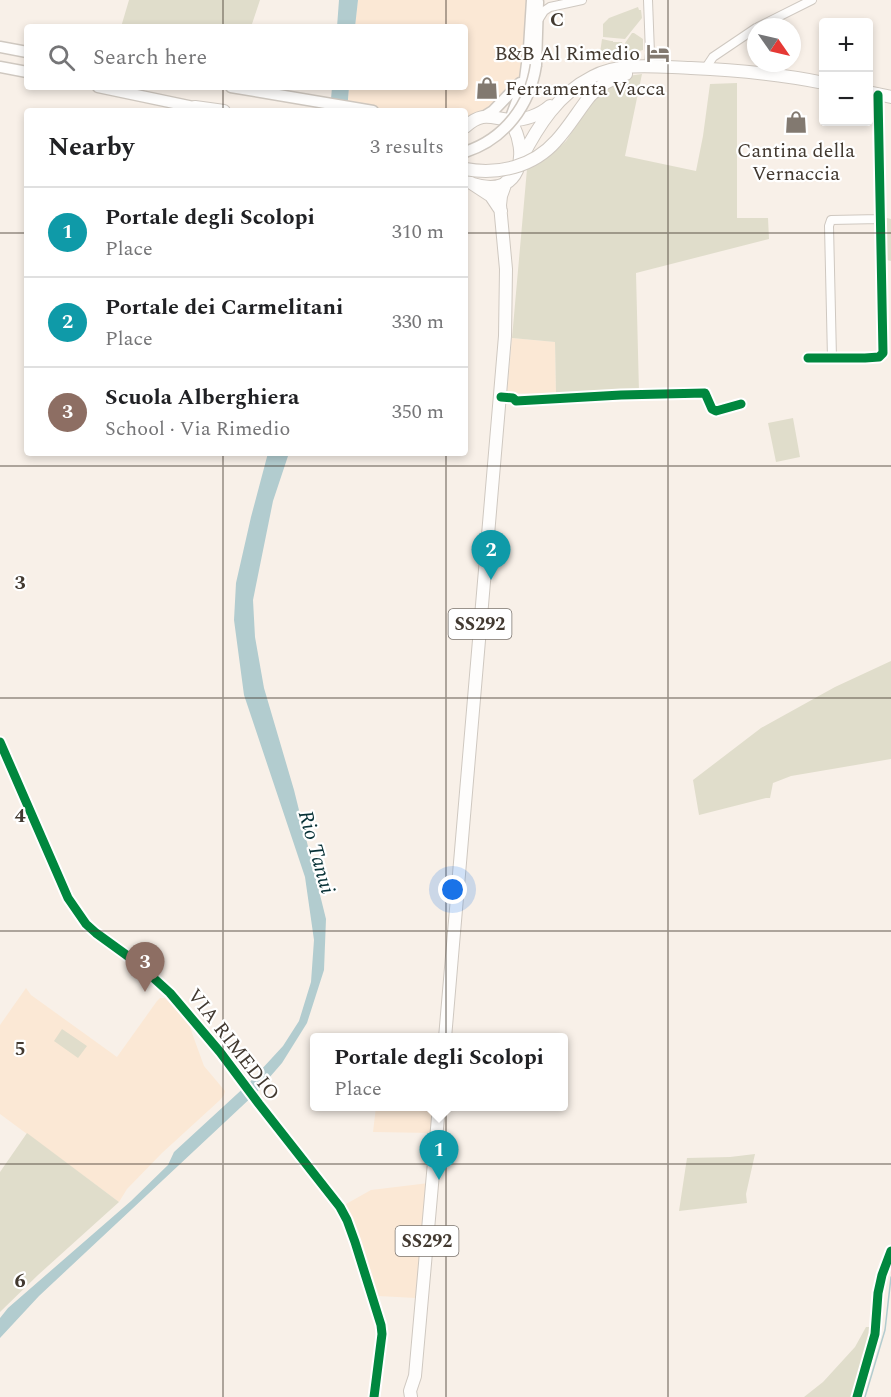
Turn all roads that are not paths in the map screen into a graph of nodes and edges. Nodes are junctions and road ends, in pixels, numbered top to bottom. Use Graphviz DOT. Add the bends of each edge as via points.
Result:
graph roads {
  1 [pos="532,0"];
  2 [pos="538,0"];
  3 [pos="582,0"];
  4 [pos="648,0"];
  5 [pos="812,0"];
  6 [pos="777,18"];
  7 [pos="538,19"];
  8 [pos="747,34"];
  9 [pos="0,48"];
  10 [pos="24,52"];
  11 [pos="649,66"];
  12 [pos="0,67"];
  13 [pos="531,67"];
  14 [pos="662,67"];
  15 [pos="12,69"];
  16 [pos="705,69"];
  17 [pos="24,71"];
  18 [pos="0,76"];
  19 [pos="819,82"];
  20 [pos="113,90"];
  21 [pos="248,90"];
  22 [pos="879,95"];
  23 [pos="518,96"];
  24 [pos="552,105"];
  25 [pos="195,107"];
  26 [pos="198,108"];
  27 [pos="202,108"];
  28 [pos="352,108"];
  29 [pos="485,116"];
  30 [pos="510,120"];
  31 [pos="468,124"];
  32 [pos="468,151"];
  33 [pos="520,159"];
  34 [pos="468,169"];
  35 [pos="469,182"];
  36 [pos="506,182"];
  37 [pos="501,211"];
  38 [pos="880,219"];
  39 [pos="808,358"];
  40 [pos="832,358"];
  41 [pos="501,397"];
  42 [pos="741,404"];
  43 [pos="0,742"];
  44 [pos="445,1033"];
  45 [pos="439,1111"];
  46 [pos="891,1251"];
  47 [pos="409,1395"];
  48 [pos="374,1397"];
  49 [pos="857,1397"];
  1 -- 13 [label="main road"];
  2 -- 7 [label="main road"];
  3 -- 7 [label="street" via="550,7"];
  4 -- 11 [label="street"];
  5 -- 6 [label="street"];
  7 -- 13 [label="main road"];
  8 -- 16 [label="street" via="712,57"];
  9 -- 10 [label="main road"];
  11 -- 14 [label="main road, SS292"];
  11 -- 24 [label="main road, SS292" via="623,67 592,76"];
  12 -- 15 [label="main road"];
  13 -- 23 [label="main road"];
  13 -- 29 [label="main road" via="517,87"];
  13 -- 32 [label="main road, bridge" via="530,92 523,106 491,138"];
  14 -- 16 [label="main road, SS292"];
  14 -- 34 [label="main road, bridge" via="604,84 551,147 523,164 506,170"];
  15 -- 17 [label="main road"];
  15 -- 18 [label="street"];
  16 -- 19 [label="main road, SS292"];
  20 -- 25 [label="main road"];
  21 -- 28 [label="main road"];
  22 -- 38 [label="street"];
  23 -- 24 [label="main road" via="521,105 528,109"];
  23 -- 30 [label="main road"];
  24 -- 30 [label="main road, SS292" via="539,114"];
  24 -- 33 [label="main road, SS292"];
  25 -- 26 [label="main road"];
  25 -- 27 [label="main road"];
  29 -- 30 [label="main road, SS292"];
  29 -- 31 [label="main road"];
  30 -- 33 [label="main road" via="521,143"];
  33 -- 36 [label="main road, SS292" via="517,172"];
  35 -- 36 [label="main road" via="489,188"];
  35 -- 37 [label="main road" via="491,196"];
  36 -- 37 [label="main road, SS292"];
  37 -- 41 [label="main road, SS292" via="506,270"];
  38 -- 40 [label="street" via="883,353 879,357"];
  38 -- 40 [label="street" via="831,220"];
  39 -- 40 [label="street"];
  41 -- 42 [label="street" via="516,401 705,393 712,410"];
  41 -- 44 [label="main road, SS292"];
  43 -- 48 [label="street, VIA RIMEDIO" via="68,898 86,924 170,993 340,1207 381,1325"];
  45 -- 47 [label="main road, SS292" via="415,1376"];
  46 -- 49 [label="street" via="882,1275 875,1334"];
}
